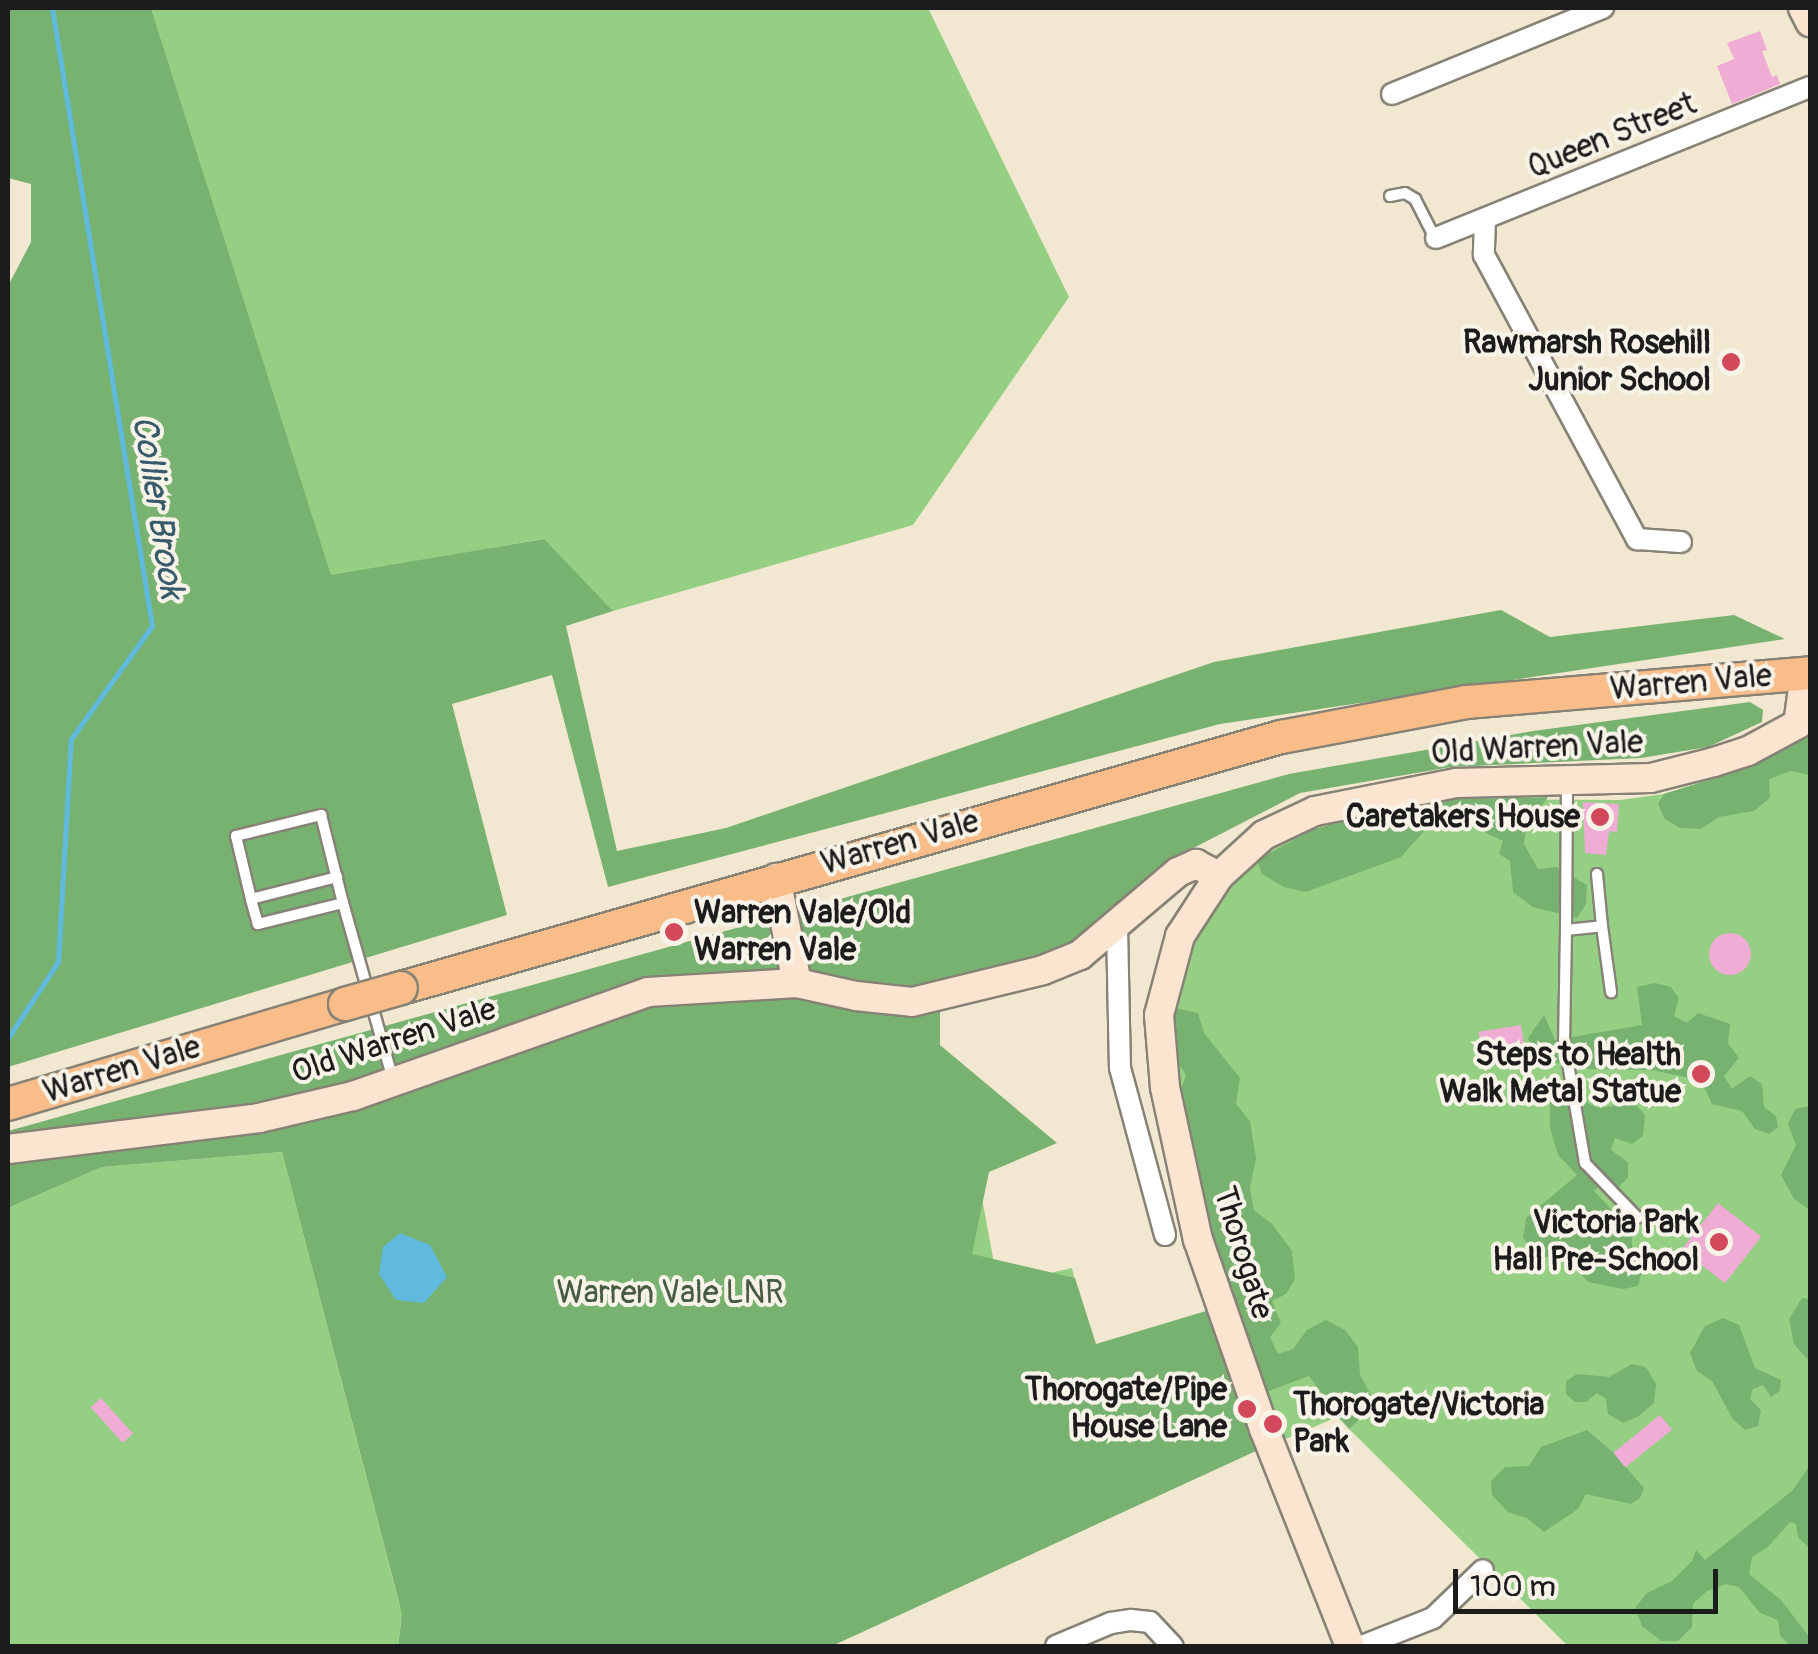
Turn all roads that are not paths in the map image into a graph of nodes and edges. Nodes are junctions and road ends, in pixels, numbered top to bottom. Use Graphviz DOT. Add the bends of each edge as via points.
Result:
graph roads {
  1 [pos="1603,8"];
  2 [pos="1803,8"];
  3 [pos="1810,22"];
  4 [pos="1810,87"];
  5 [pos="1392,94"];
  6 [pos="1390,196"];
  7 [pos="1485,220"];
  8 [pos="1436,238"];
  9 [pos="1682,542"];
  10 [pos="1805,674"];
  11 [pos="1804,719"];
  12 [pos="1567,782"];
  13 [pos="1596,874"];
  14 [pos="1219,876"];
  15 [pos="336,878"];
  16 [pos="776,878"];
  17 [pos="251,899"];
  18 [pos="343,903"];
  19 [pos="1602,926"];
  20 [pos="1117,928"];
  21 [pos="1566,930"];
  22 [pos="798,983"];
  23 [pos="1611,992"];
  24 [pos="394,1082"];
  25 [pos="8,1104"];
  26 [pos="8,1150"];
  27 [pos="1638,1218"];
  28 [pos="1165,1235"];
  29 [pos="1483,1570"];
  30 [pos="1056,1646"];
  31 [pos="1172,1646"];
  32 [pos="1350,1646"];
  33 [pos="1362,1646"];
  1 -- 5 [label="street"];
  2 -- 3 [label="street"];
  4 -- 7 [label="street, Queen Street"];
  6 -- 8 [label="lane" via="1410,194"];
  7 -- 8 [label="street, Queen Street"];
  7 -- 9 [label="street" via="1484,255 1637,539"];
  10 -- 11 [label="street, Old Warren Vale"];
  10 -- 16 [label="main road, Warren Vale" via="1467,702 1281,738"];
  11 -- 12 [label="street, Old Warren Vale" via="1748,751 1651,778"];
  12 -- 14 [label="street, Old Warren Vale" via="1457,783 1314,811 1264,835"];
  12 -- 21 [label="lane"];
  13 -- 19 [label="lane"];
  14 -- 20 [label="street, Old Warren Vale" via="1196,864 1178,872"];
  14 -- 32 [label="street, Thorogate" via="1180,936 1168,975 1159,1015 1164,1087 1198,1240"];
  15 -- 17 [label="lane"];
  15 -- 17 [label="lane" via="321,815 236,836"];
  15 -- 18 [label="lane"];
  16 -- 22 [label="street"];
  16 -- 25 [label="main road, Warren Vale, bridge"];
  17 -- 18 [label="lane" via="258,924"];
  18 -- 24 [label="lane"];
  19 -- 21 [label="lane"];
  19 -- 23 [label="lane"];
  20 -- 22 [label="street, Old Warren Vale" via="1080,955 1043,970 912,1002"];
  20 -- 28 [label="street" via="1120,1068"];
  21 -- 27 [label="lane" via="1564,1040 1585,1163"];
  22 -- 24 [label="street, Old Warren Vale" via="648,992"];
  24 -- 26 [label="street, Old Warren Vale" via="258,1118"];
  29 -- 33 [label="street" via="1432,1618"];
  30 -- 31 [label="street" via="1130,1620 1150,1622"];
}
